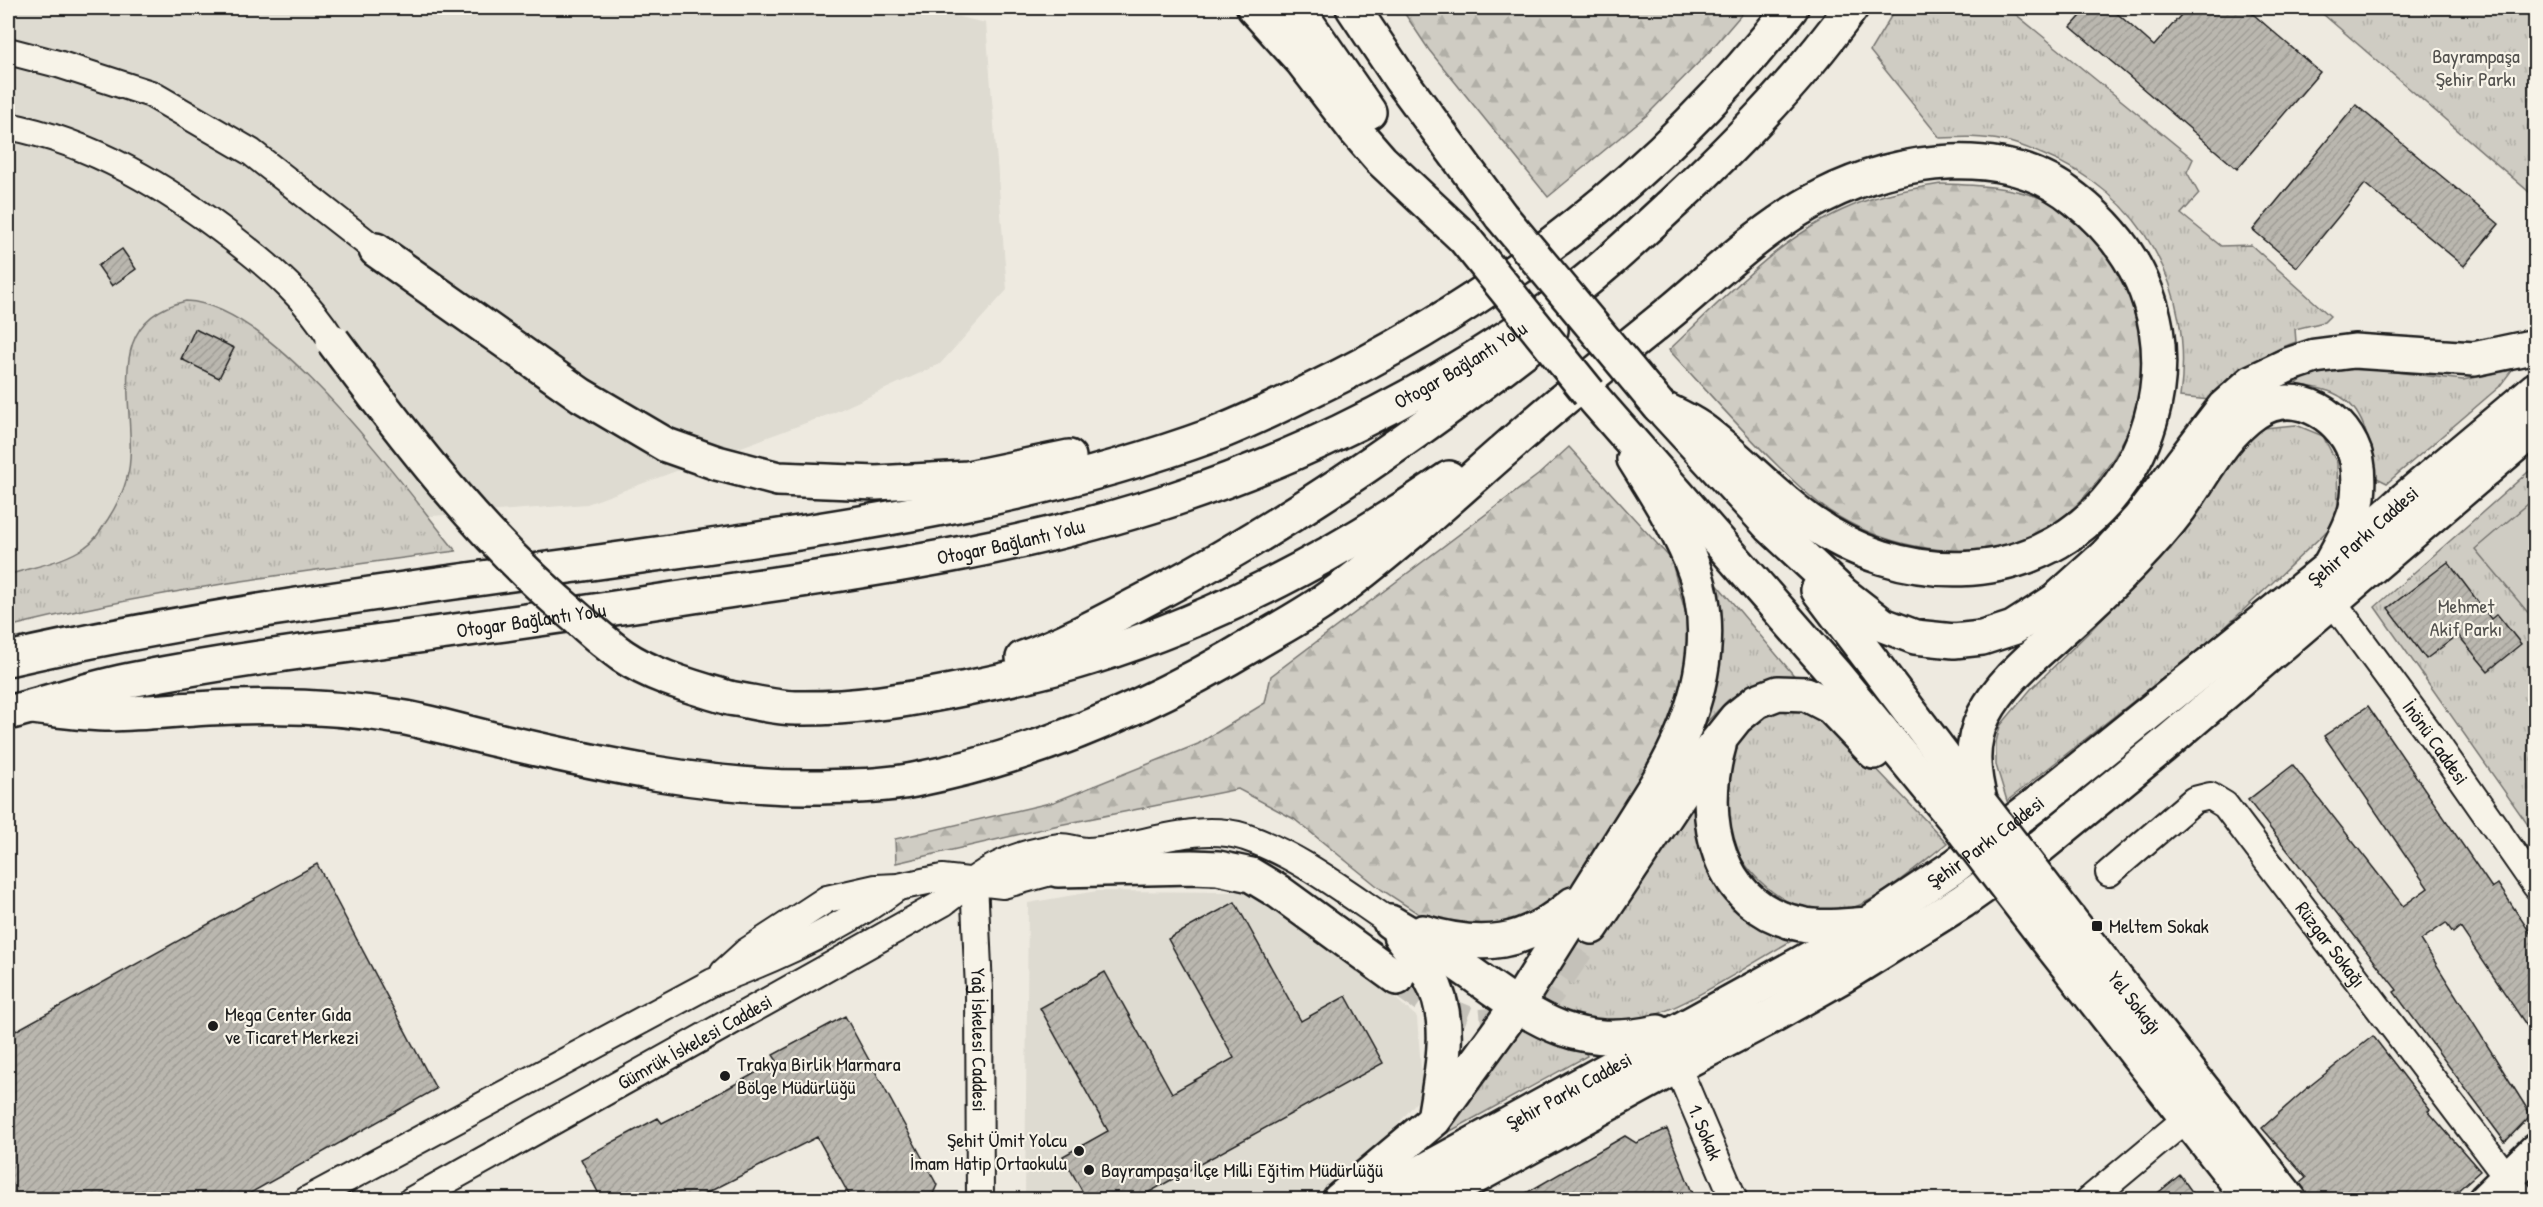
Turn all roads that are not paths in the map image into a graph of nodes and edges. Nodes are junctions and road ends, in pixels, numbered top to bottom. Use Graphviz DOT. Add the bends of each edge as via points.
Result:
graph roads {
  1 [pos="1254,8"];
  2 [pos="1298,8"];
  3 [pos="1353,8"];
  4 [pos="1791,8"];
  5 [pos="1851,8"];
  6 [pos="8,51"];
  7 [pos="8,126"];
  8 [pos="1464,238"];
  9 [pos="376,250"];
  10 [pos="1613,259"];
  11 [pos="333,341"];
  12 [pos="2535,346"];
  13 [pos="2535,389"];
  14 [pos="1589,393"];
  15 [pos="1302,395"];
  16 [pos="1660,407"];
  17 [pos="1550,410"];
  18 [pos="2535,427"];
  19 [pos="1770,526"];
  20 [pos="2328,568"];
  21 [pos="2333,602"];
  22 [pos="8,659"];
  23 [pos="902,701"];
  24 [pos="20,710"];
  25 [pos="1723,732"];
  26 [pos="1968,812"];
  27 [pos="1086,851"];
  28 [pos="1058,870"];
  29 [pos="2109,873"];
  30 [pos="974,881"];
  31 [pos="2535,886"];
  32 [pos="1587,891"];
  33 [pos="1390,922"];
  34 [pos="1870,924"];
  35 [pos="1592,927"];
  36 [pos="2061,932"];
  37 [pos="1397,978"];
  38 [pos="1516,1007"];
  39 [pos="1702,1016"];
  40 [pos="1677,1066"];
  41 [pos="2186,1119"];
  42 [pos="1434,1120"];
  43 [pos="2535,1150"];
  44 [pos="2506,1192"];
  45 [pos="307,1200"];
  46 [pos="412,1200"];
  47 [pos="980,1200"];
  48 [pos="1340,1200"];
  49 [pos="1371,1200"];
  50 [pos="1433,1200"];
  51 [pos="1734,1200"];
  52 [pos="2089,1200"];
  53 [pos="2251,1200"];
  54 [pos="2290,1200"];
  1 -- 8 [label="main road" via="1381,160"];
  2 -- 8 [label="main road" via="1363,104"];
  3 -- 16 [label="main road, bridge" via="1501,216"];
  4 -- 15 [label="main road" via="1676,138 1572,229 1435,324"];
  5 -- 10 [label="main road, Otogar Bağlantı Yolu" via="1763,115"];
  6 -- 9 [label="street" via="151,94 251,152"];
  7 -- 11 [label="street" via="37,131 131,170 197,211 286,281 318,316"];
  8 -- 14 [label="main road, bridge"];
  9 -- 15 [label="main road" via="581,396 666,445 778,479 876,483 969,478 1129,441 1250,404"];
  10 -- 23 [label="main road" via="1554,328 1465,398 1216,562 1044,651"];
  10 -- 24 [label="main road, Otogar Bağlantı Yolu" via="1506,337 1351,428 1223,482 1101,521 1020,541 838,575 136,679"];
  11 -- 23 [label="main road, bridge" via="412,446 491,539 542,589 624,657 679,683 729,698 794,708"];
  12 -- 19 [label="main road" via="2474,359 2354,351 2306,359 2252,382 2224,407 2139,519 2106,555 2055,601 2013,628 1982,638 1954,641 1915,637 1883,625 1843,594"];
  13 -- 20 [label="main road, Şehir Parkı Caddesi"];
  14 -- 26 [label="main road" via="1834,673"];
  14 -- 32 [label="main road" via="1633,456 1691,561 1702,599 1706,641 1700,683 1674,753"];
  15 -- 22 [label="main road" via="1216,434 1009,495 865,524 160,628"];
  16 -- 17 [label="main road" via="1697,426 1810,522 1848,545 1922,567 1972,570 2039,552 2071,534 2114,492 2131,468 2155,412 2157,334 2148,292 2128,254 2103,223 2068,192 2035,175 1992,164 1946,162 1914,166 1850,184 1792,215 1742,250"];
  16 -- 19 [label="main road"];
  17 -- 23 [label="main road" via="1350,543 1206,614 1090,658"];
  17 -- 24 [label="main road" via="1417,530 1322,603 1228,660 1093,727 910,781 797,787 702,781 599,763 406,718 306,707 103,714"];
  18 -- 21 [label="main road, Şehir Parkı Caddesi"];
  19 -- 26 [label="main road"];
  20 -- 26 [label="main road" via="2350,528 2358,497 2357,461 2345,434 2319,409 2292,400 2274,403 2256,412 2236,431 2162,528 1996,693 1976,738"];
  20 -- 34 [label="main road, Şehir Parkı Caddesi" via="2034,805"];
  21 -- 31 [label="street, İnönü Caddesi"];
  21 -- 40 [label="main road, Şehir Parkı Caddesi" via="2041,846 1963,901 1841,977"];
  25 -- 26 [label="main road" via="1757,701 1778,693 1806,694 1831,707 1904,779"];
  25 -- 34 [label="main road" via="1713,767 1713,832 1720,857 1743,895 1758,908 1800,924"];
  25 -- 35 [label="main road"];
  26 -- 36 [label="main road, Yel Sokağı, bridge"];
  27 -- 28 [label="street"];
  27 -- 30 [label="street, Gümrük İskelesi Caddesi" via="1062,847 1039,852 1004,862"];
  27 -- 33 [label="street" via="1192,834 1215,832 1243,837 1304,865"];
  28 -- 30 [label="street" via="1003,885"];
  28 -- 37 [label="main road" via="1192,867 1251,875"];
  29 -- 44 [label="street, Rüzgar Sokağı" via="2194,800 2210,796 2225,805"];
  30 -- 45 [label="street" via="942,878 898,887 799,945 712,982"];
  30 -- 46 [label="street, Gümrük İskelesi Caddesi" via="943,903"];
  30 -- 47 [label="street, Yağ İskelesi Caddesi"];
  32 -- 33 [label="main road" via="1536,929 1481,944 1455,941"];
  32 -- 38 [label="main road"];
  33 -- 38 [label="main road" via="1436,949"];
  33 -- 42 [label="main road" via="1431,978 1440,1001 1445,1047"];
  34 -- 39 [label="main road, Şehir Parkı Caddesi"];
  36 -- 41 [label="main road, Yel Sokağı"];
  36 -- 54 [label="main road, Yel Sokağı"];
  38 -- 39 [label="main road" via="1560,1029 1620,1038 1661,1032"];
  38 -- 42 [label="main road"];
  39 -- 49 [label="main road, Şehir Parkı Caddesi"];
  40 -- 50 [label="main road, Şehir Parkı Caddesi"];
  40 -- 51 [label="street, 1. Sokak"];
  41 -- 52 [label="street"];
  41 -- 53 [label="main road, Yel Sokağı"];
  42 -- 48 [label="main road"];
  43 -- 44 [label="main road"];
}
